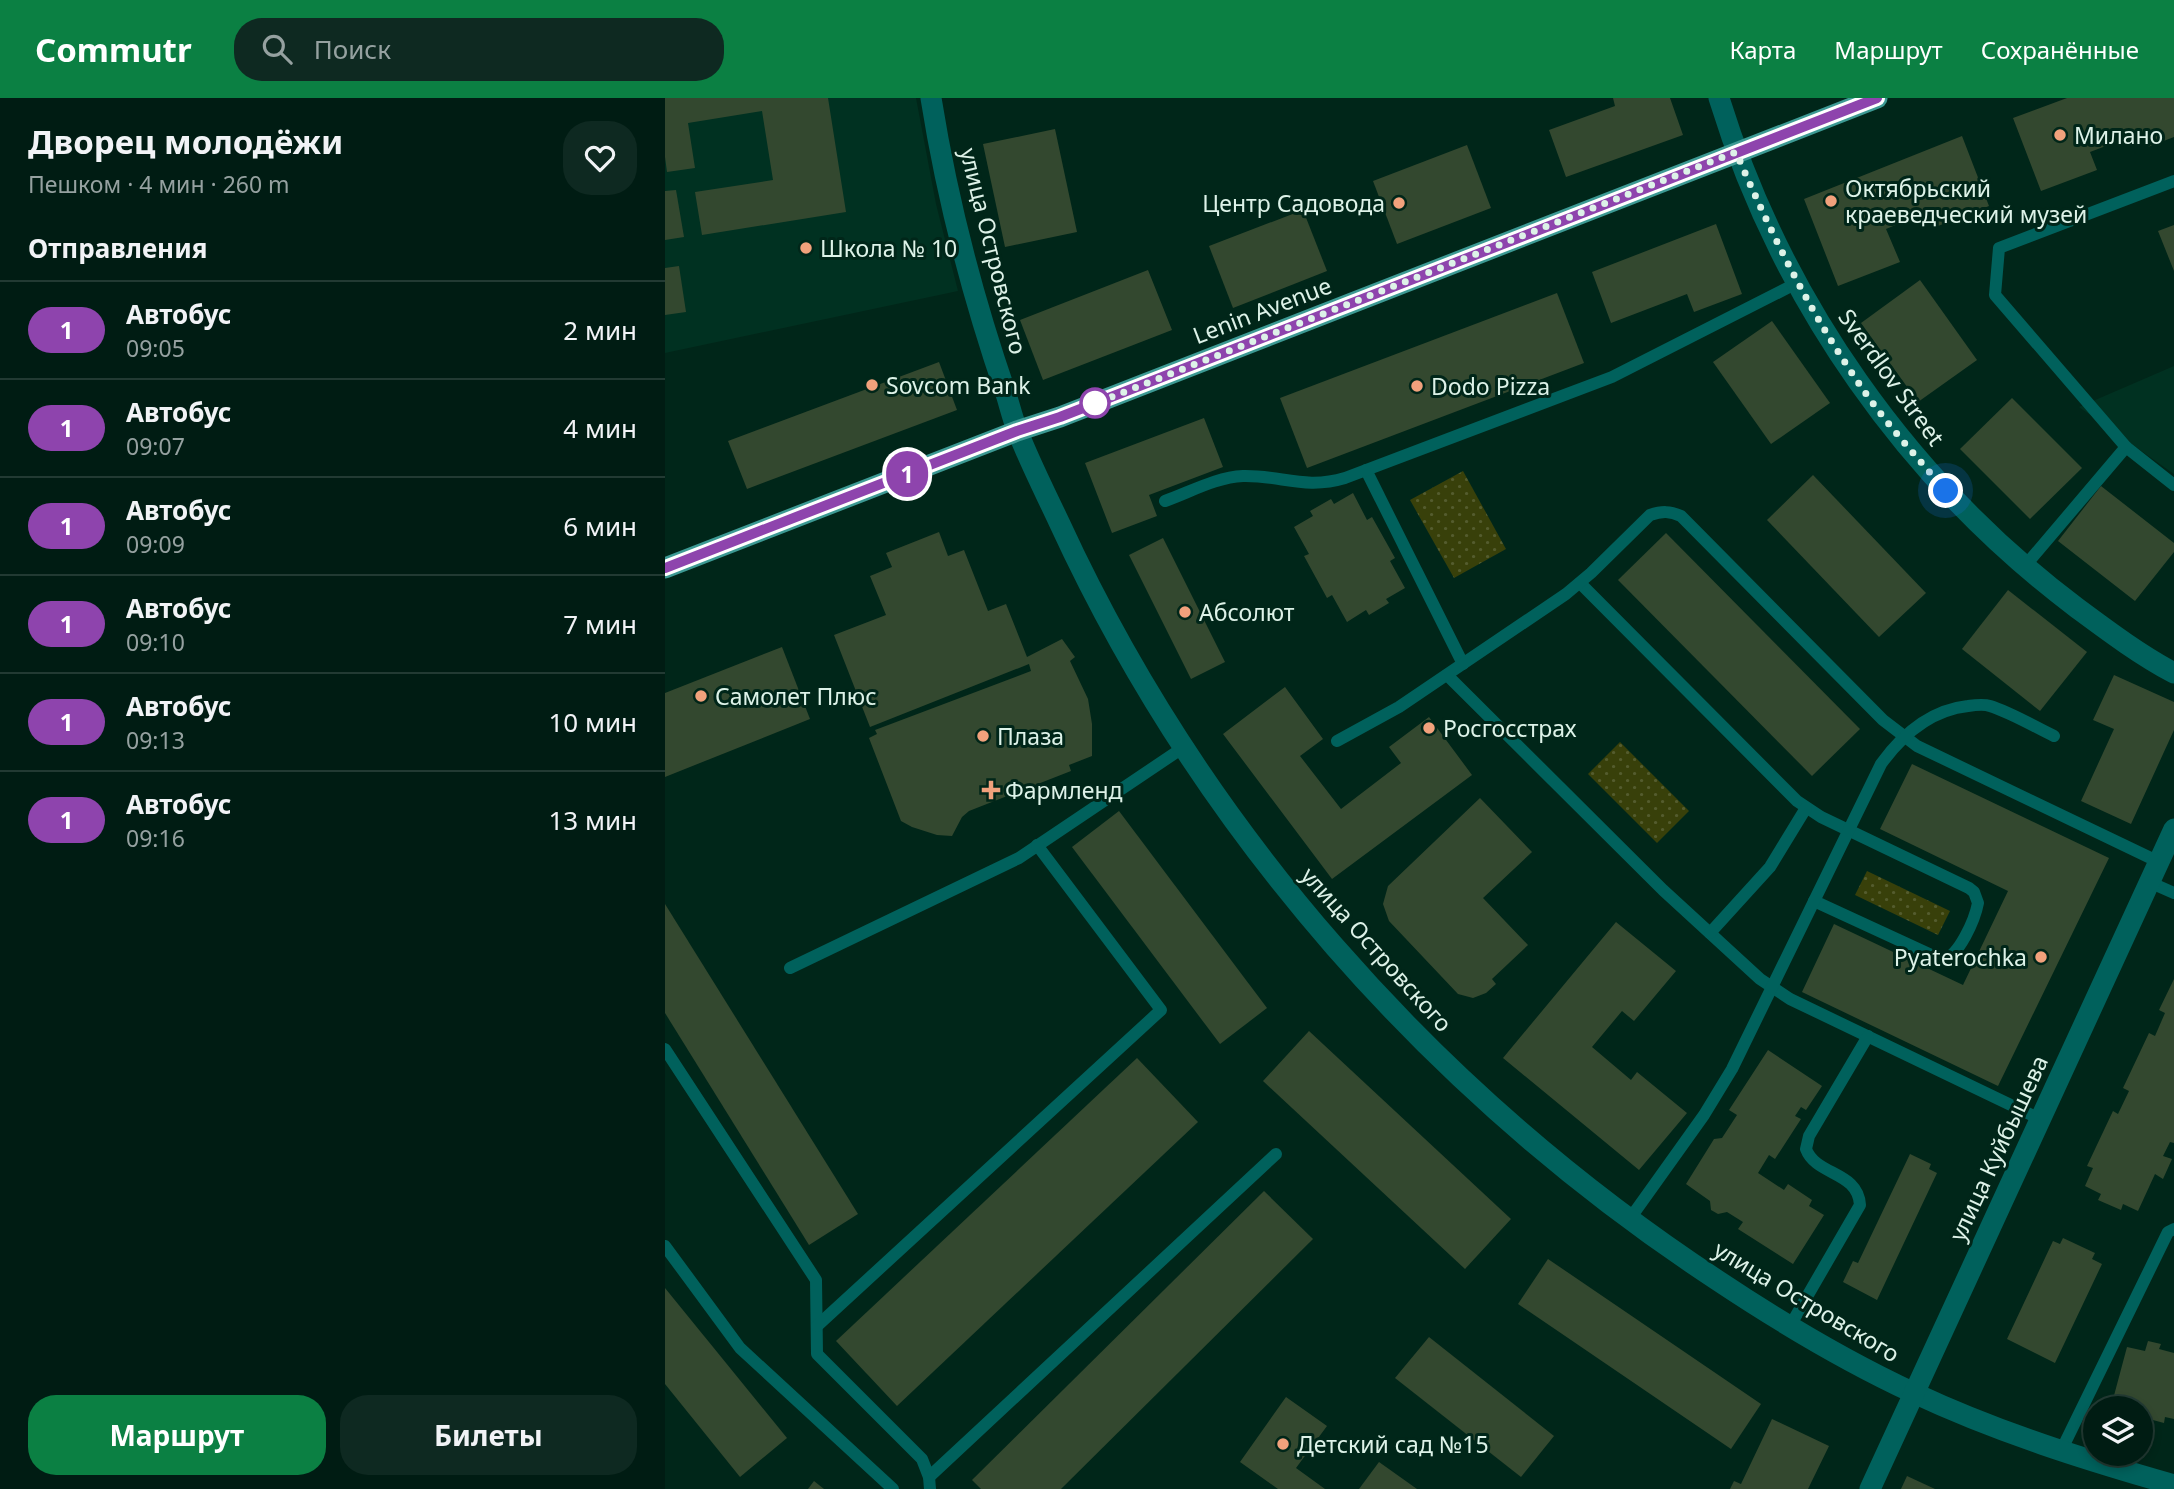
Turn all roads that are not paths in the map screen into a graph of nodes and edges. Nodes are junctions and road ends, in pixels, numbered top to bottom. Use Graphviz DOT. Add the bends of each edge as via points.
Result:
graph roads {
  1 [pos="931,98"];
  2 [pos="1719,98"];
  3 [pos="1877,98"];
  4 [pos="1736,152"];
  5 [pos="2174,181"];
  6 [pos="1797,284"];
  7 [pos="1017,431"];
  8 [pos="2126,447"];
  9 [pos="1366,470"];
  10 [pos="2174,485"];
  11 [pos="1165,501"];
  12 [pos="2025,566"];
  13 [pos="665,568"];
  14 [pos="1580,583"];
  15 [pos="1463,664"];
  16 [pos="2174,673"];
  17 [pos="1447,675"];
  18 [pos="2054,736"];
  19 [pos="1903,737"];
  20 [pos="1337,741"];
  21 [pos="1184,747"];
  22 [pos="1806,808"];
  23 [pos="2174,829"];
  24 [pos="1848,830"];
  25 [pos="1037,845"];
  26 [pos="2159,862"];
  27 [pos="2149,882"];
  28 [pos="2174,893"];
  29 [pos="1814,901"];
  30 [pos="1710,933"];
  31 [pos="790,968"];
  32 [pos="1772,988"];
  33 [pos="1868,1036"];
  34 [pos="665,1049"];
  35 [pos="2040,1119"];
  36 [pos="1276,1154"];
  37 [pos="1629,1220"];
  38 [pos="2174,1229"];
  39 [pos="665,1246"];
  40 [pos="817,1326"];
  41 [pos="1790,1326"];
  42 [pos="1914,1393"];
  43 [pos="2061,1451"];
  44 [pos="929,1483"];
  45 [pos="2174,1485"];
  46 [pos="893,1489"];
  47 [pos="1870,1489"];
  1 -- 7 [label="street, улица Островского" via="970,282"];
  2 -- 4 [label="street, Sverdlov Street"];
  3 -- 4 [label="main road, Lenin Avenue"];
  4 -- 6 [label="street, Sverdlov Street"];
  4 -- 7 [label="main road, Lenin Avenue"];
  5 -- 8 [label="lane" via="1999,248 1995,295"];
  6 -- 9 [label="lane" via="1612,377"];
  6 -- 12 [label="street, Sverdlov Street" via="1856,380 1899,437 1946,491"];
  7 -- 13 [label="main road, Lenin Avenue"];
  7 -- 21 [label="street, улица Островского" via="1108,621"];
  8 -- 10 [label="lane"];
  8 -- 12 [label="lane"];
  9 -- 11 [label="lane" via="1321,484 1241,476"];
  9 -- 15 [label="lane"];
  12 -- 16 [label="street, Sverdlov Street" via="2108,631"];
  14 -- 15 [label="lane"];
  14 -- 19 [label="lane" via="1650,515 1666,512 1681,516"];
  14 -- 22 [label="lane"];
  15 -- 17 [label="lane"];
  17 -- 20 [label="lane"];
  17 -- 30 [label="lane" via="1613,843"];
  18 -- 19 [label="lane" via="1987,705 1940,713"];
  19 -- 24 [label="lane" via="1881,764"];
  19 -- 26 [label="lane"];
  21 -- 25 [label="lane"];
  21 -- 37 [label="street, улица Островского" via="1293,897 1380,998 1525,1137"];
  22 -- 24 [label="lane"];
  22 -- 30 [label="lane" via="1770,867"];
  23 -- 26 [label="street, улица Куйбышева"];
  24 -- 29 [label="lane"];
  24 -- 29 [label="lane" via="1974,892 1977,909 1958,950 1948,959 1934,958"];
  25 -- 31 [label="lane" via="1019,858"];
  25 -- 40 [label="lane" via="1161,1010"];
  26 -- 27 [label="street, улица Куйбышева"];
  27 -- 28 [label="lane"];
  27 -- 35 [label="street, улица Куйбышева"];
  29 -- 32 [label="lane"];
  30 -- 32 [label="lane"];
  32 -- 33 [label="lane"];
  32 -- 37 [label="lane" via="1721,1089"];
  33 -- 35 [label="lane"];
  33 -- 41 [label="lane" via="1809,1136 1806,1149 1811,1159 1851,1183 1860,1205"];
  34 -- 40 [label="lane" via="816,1280"];
  35 -- 42 [label="street, улица Куйбышева"];
  36 -- 44 [label="lane"];
  37 -- 41 [label="street, улица Островского"];
  38 -- 43 [label="lane" via="2168,1232"];
  39 -- 46 [label="lane" via="740,1348"];
  40 -- 44 [label="lane" via="817,1354 922,1459"];
  41 -- 42 [label="street, улица Островского"];
  42 -- 43 [label="street, улица Островского"];
  42 -- 47 [label="street, улица Куйбышева"];
  43 -- 45 [label="street, улица Островского"];
}
